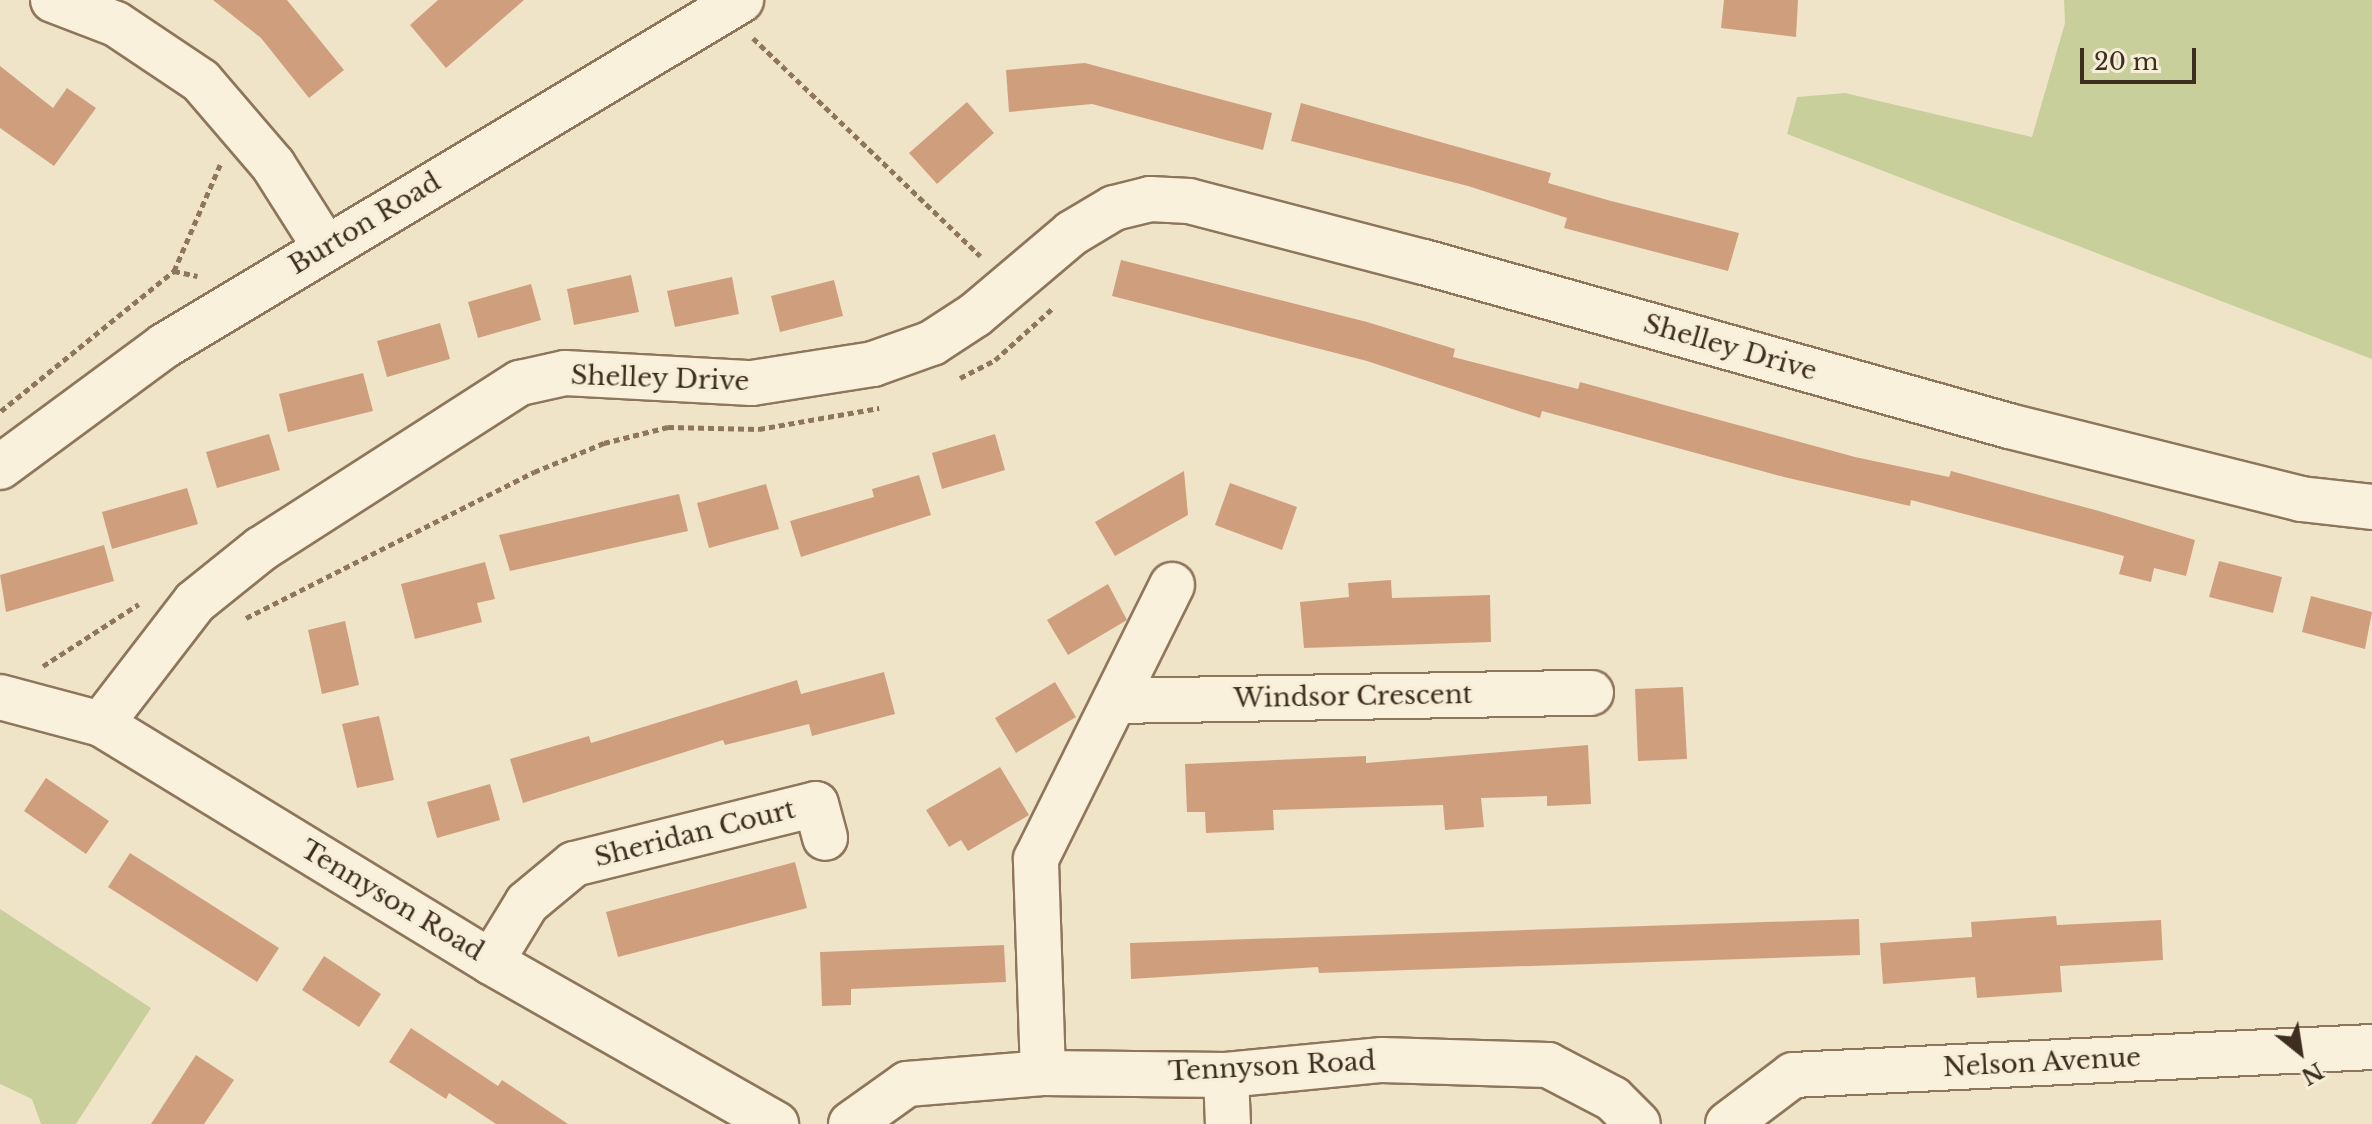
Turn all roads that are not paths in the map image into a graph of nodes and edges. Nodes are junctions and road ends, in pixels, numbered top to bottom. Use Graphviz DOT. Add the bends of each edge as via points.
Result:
graph roads {
  1 [pos="53,0"];
  2 [pos="733,5"];
  3 [pos="325,247"];
  4 [pos="0,467"];
  5 [pos="2372,507"];
  6 [pos="1172,585"];
  7 [pos="1591,693"];
  8 [pos="0,697"];
  9 [pos="1115,701"];
  10 [pos="101,724"];
  11 [pos="825,838"];
  12 [pos="491,962"];
  13 [pos="2372,1047"];
  14 [pos="1043,1073"];
  15 [pos="1226,1075"];
  16 [pos="776,1124"];
  17 [pos="851,1124"];
  18 [pos="1228,1124"];
  19 [pos="1638,1124"];
  20 [pos="1728,1124"];
  1 -- 3 [label="street" via="116,24 165,52 239,122"];
  2 -- 3 [label="street, Burton Road"];
  3 -- 4 [label="street, Burton Road" via="164,346"];
  5 -- 10 [label="street, Shelley Drive" via="2301,499 2009,426 1189,201 1150,199 1114,208 1072,233 932,343 815,377 752,383 565,373 520,383 261,549 195,602"];
  6 -- 9 [label="street"];
  7 -- 9 [label="street, Windsor Crescent"];
  8 -- 10 [label="street, Tennyson Road"];
  9 -- 14 [label="street" via="1036,859"];
  10 -- 12 [label="street, Tennyson Road"];
  11 -- 12 [label="street, Sheridan Court" via="816,804 574,864 527,903"];
  12 -- 16 [label="street, Tennyson Road"];
  13 -- 20 [label="street, Nelson Avenue" via="1793,1075"];
  14 -- 15 [label="street, Tennyson Road"];
  14 -- 17 [label="street, Tennyson Road" via="907,1084"];
  15 -- 18 [label="street"];
  15 -- 19 [label="street, Tennyson Road" via="1382,1060 1548,1065 1613,1099"];
}
